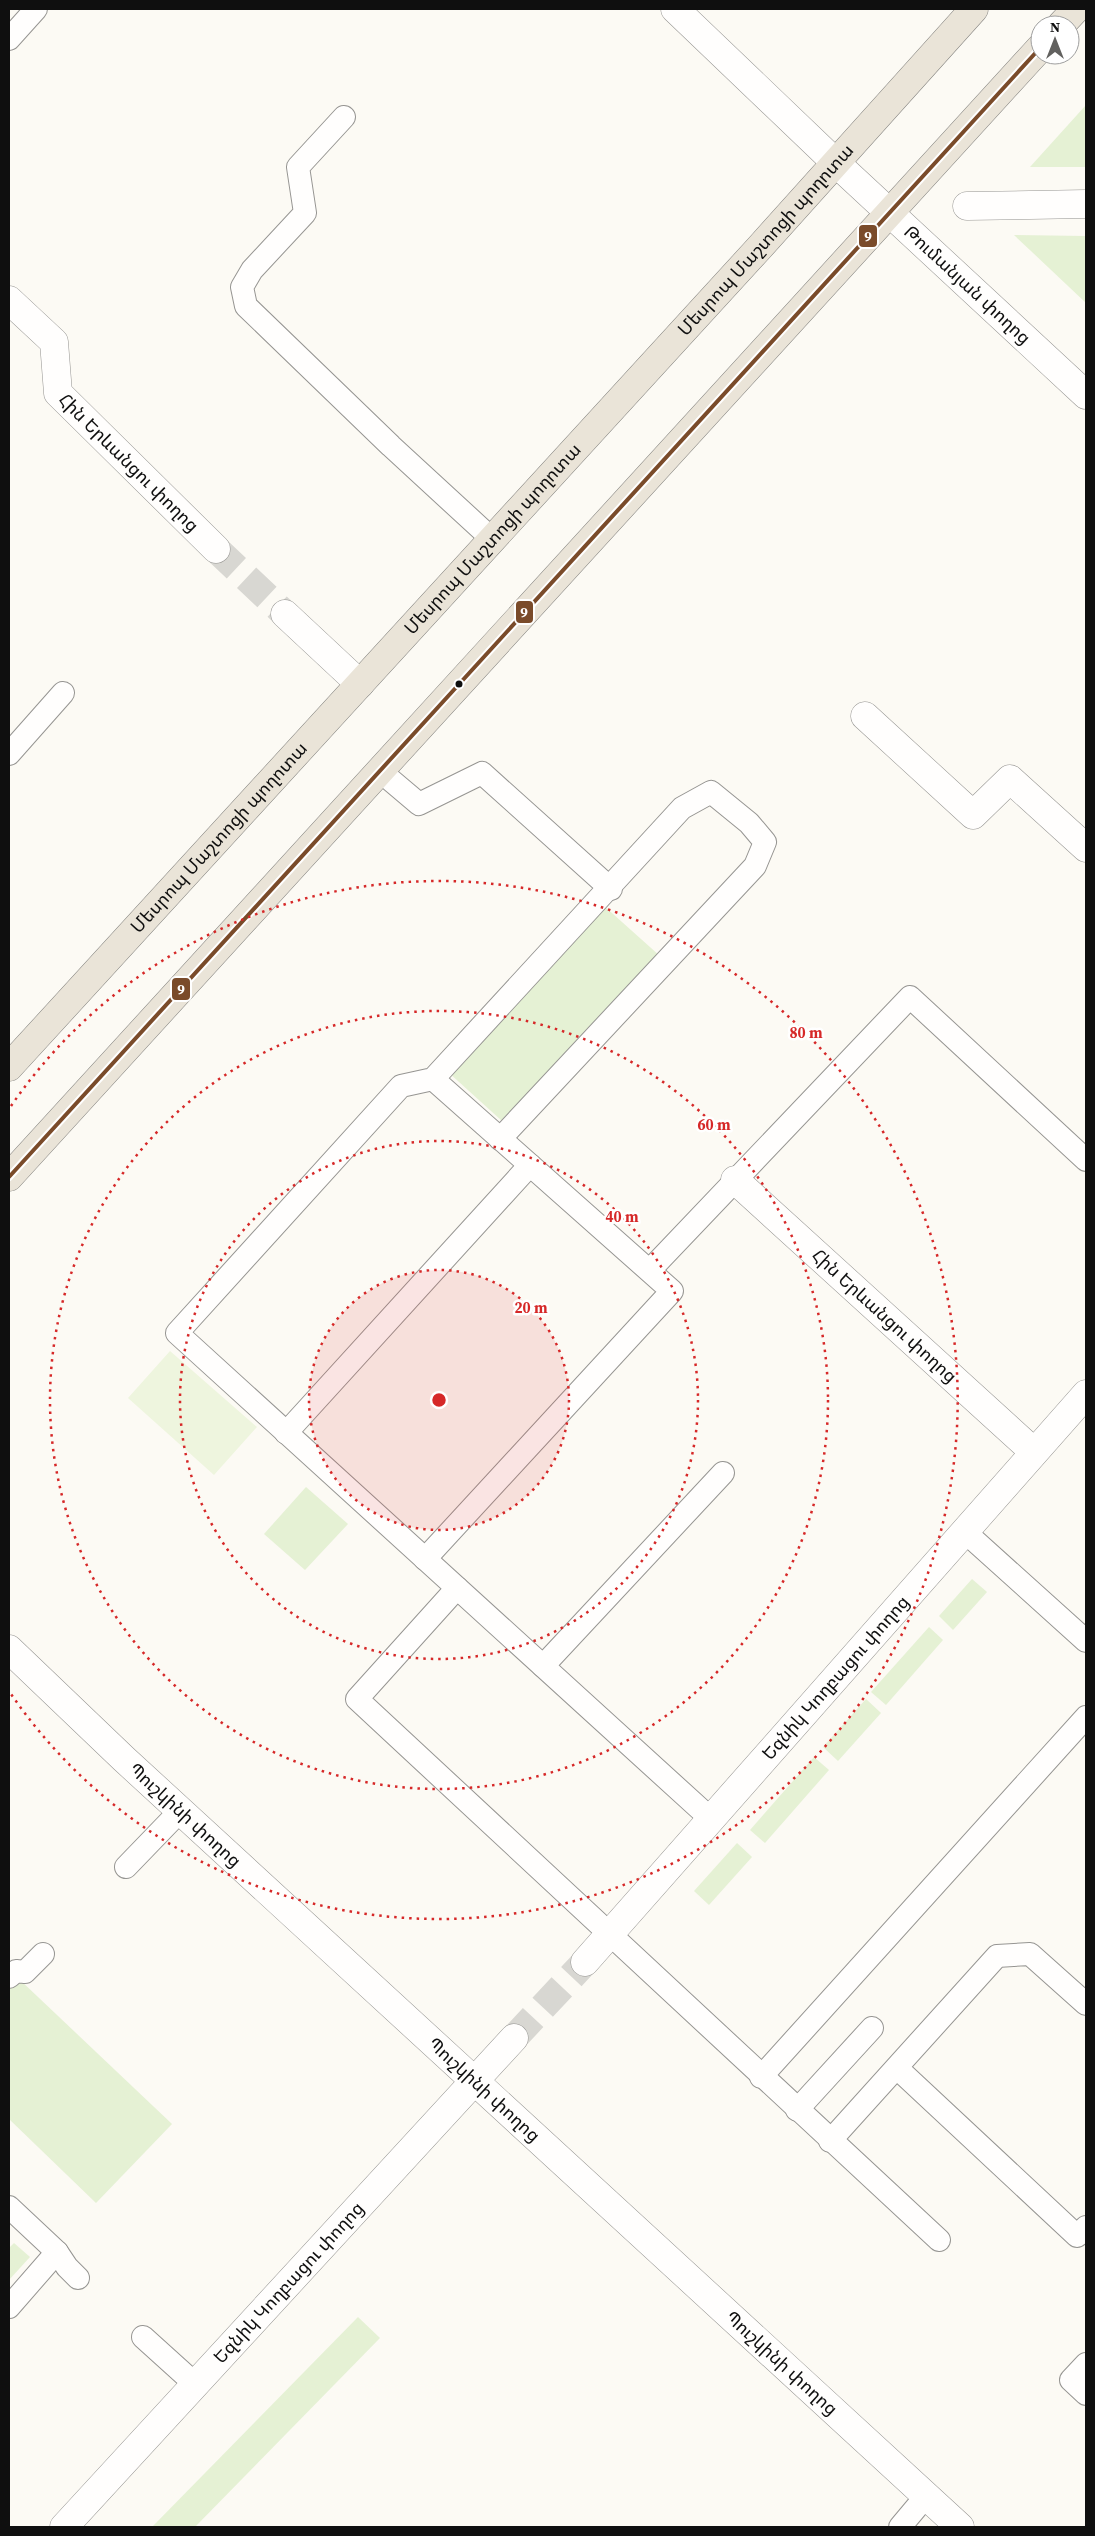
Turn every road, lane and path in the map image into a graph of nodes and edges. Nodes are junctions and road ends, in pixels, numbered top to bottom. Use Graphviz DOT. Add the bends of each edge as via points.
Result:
graph roads {
  1 [pos="36,9"];
  2 [pos="675,9"];
  3 [pos="974,9"];
  4 [pos="9,39"];
  5 [pos="1030,59"];
  6 [pos="344,117"];
  7 [pos="836,163"];
  8 [pos="1086,204"];
  9 [pos="967,206"];
  10 [pos="890,213"];
  11 [pos="9,300"];
  12 [pos="1086,395"];
  13 [pos="492,539"];
  14 [pos="216,549"];
  15 [pos="285,614"];
  16 [pos="360,684"];
  17 [pos="63,693"];
  18 [pos="865,716"];
  19 [pos="9,754"];
  20 [pos="380,771"];
  21 [pos="1086,848"];
  22 [pos="610,889"];
  23 [pos="9,1067"];
  24 [pos="433,1079"];
  25 [pos="500,1138"];
  26 [pos="1086,1160"];
  27 [pos="530,1165"];
  28 [pos="9,1177"];
  29 [pos="735,1180"];
  30 [pos="650,1270"];
  31 [pos="1083,1404"];
  32 [pos="286,1433"];
  33 [pos="1034,1452"];
  34 [pos="723,1473"];
  35 [pos="964,1531"];
  36 [pos="425,1559"];
  37 [pos="457,1588"];
  38 [pos="1086,1641"];
  39 [pos="9,1649"];
  40 [pos="543,1666"];
  41 [pos="1086,1717"];
  42 [pos="182,1810"];
  43 [pos="711,1819"];
  44 [pos="126,1867"];
  45 [pos="609,1936"];
  46 [pos="43,1954"];
  47 [pos="585,1962"];
  48 [pos="9,1977"];
  49 [pos="1086,2004"];
  50 [pos="872,2028"];
  51 [pos="514,2038"];
  52 [pos="897,2068"];
  53 [pos="761,2077"];
  54 [pos="475,2080"];
  55 [pos="797,2110"];
  56 [pos="830,2141"];
  57 [pos="9,2207"];
  58 [pos="1086,2227"];
  59 [pos="938,2240"];
  60 [pos="57,2252"];
  61 [pos="78,2278"];
  62 [pos="9,2307"];
  63 [pos="143,2336"];
  64 [pos="1086,2364"];
  65 [pos="195,2384"];
  66 [pos="1086,2394"];
  67 [pos="926,2496"];
  68 [pos="64,2527"];
  69 [pos="900,2527"];
  70 [pos="960,2527"];
  1 -- 4 [label="lane"];
  2 -- 7 [label="street, Թումանյան փողոց"];
  3 -- 7 [label="highway, Մեսրոպ Մաշտոցի պողոտա"];
  5 -- 10 [label="highway"];
  6 -- 13 [label="lane" via="298,167 305,213 252,270 242,287 246,306"];
  7 -- 10 [label="street, Թումանյան փողոց"];
  7 -- 13 [label="highway, Մեսրոպ Մաշտոցի պողոտա"];
  8 -- 9 [label="street"];
  10 -- 12 [label="street, Թումանյան փողոց"];
  10 -- 20 [label="highway"];
  11 -- 14 [label="street, Հին Երևանցու փողոց" via="54,342 58,393"];
  13 -- 16 [label="highway, Մեսրոպ Մաշտոցի պողոտա"];
  15 -- 16 [label="street"];
  16 -- 23 [label="highway, Մեսրոպ Մաշտոցի պողոտա"];
  17 -- 19 [label="lane"];
  18 -- 21 [label="street" via="973,815 1010,779"];
  20 -- 22 [label="lane" via="420,804 482,773"];
  20 -- 28 [label="highway"];
  22 -- 24 [label="lane"];
  22 -- 25 [label="lane" via="682,808 711,792 749,823 765,842 755,866"];
  24 -- 25 [label="lane"];
  24 -- 32 [label="lane" via="401,1086 176,1333"];
  25 -- 27 [label="lane"];
  26 -- 29 [label="lane" via="910,998"];
  27 -- 30 [label="lane"];
  27 -- 32 [label="lane"];
  29 -- 30 [label="lane"];
  29 -- 33 [label="street, Հին Երևանցու փողոց"];
  30 -- 36 [label="lane" via="672,1291"];
  31 -- 33 [label="street, Եզնիկ Կողբացու փողոց"];
  32 -- 36 [label="lane"];
  33 -- 35 [label="street, Եզնիկ Կողբացու փողոց"];
  34 -- 40 [label="lane"];
  35 -- 38 [label="lane"];
  35 -- 43 [label="street, Եզնիկ Կողբացու փողոց"];
  36 -- 37 [label="lane"];
  37 -- 40 [label="lane"];
  37 -- 45 [label="lane" via="356,1699"];
  39 -- 42 [label="street, Պուշկինի փողոց"];
  40 -- 43 [label="lane"];
  41 -- 53 [label="lane"];
  42 -- 44 [label="lane"];
  42 -- 54 [label="street, Պուշկինի փողոց"];
  43 -- 45 [label="street, Եզնիկ Կողբացու փողոց"];
  45 -- 47 [label="street, Եզնիկ Կողբացու փողոց"];
  45 -- 53 [label="lane"];
  46 -- 48 [label="lane" via="25,1972 16,1971"];
  49 -- 52 [label="lane" via="1030,1954 997,1956"];
  50 -- 55 [label="lane"];
  51 -- 54 [label="street, Եզնիկ Կողբացու փողոց"];
  52 -- 56 [label="lane"];
  52 -- 58 [label="lane" via="1077,2236"];
  53 -- 55 [label="lane"];
  54 -- 65 [label="street, Եզնիկ Կողբացու փողոց"];
  54 -- 67 [label="street, Պուշկինի փողոց"];
  55 -- 56 [label="lane"];
  56 -- 59 [label="lane"];
  57 -- 60 [label="lane"];
  60 -- 61 [label="lane"];
  60 -- 62 [label="lane"];
  63 -- 65 [label="lane"];
  64 -- 66 [label="lane" via="1071,2380"];
  65 -- 68 [label="street, Եզնիկ Կողբացու փողոց"];
  67 -- 69 [label="lane"];
  67 -- 70 [label="street, Պուշկինի փողոց"];
}
